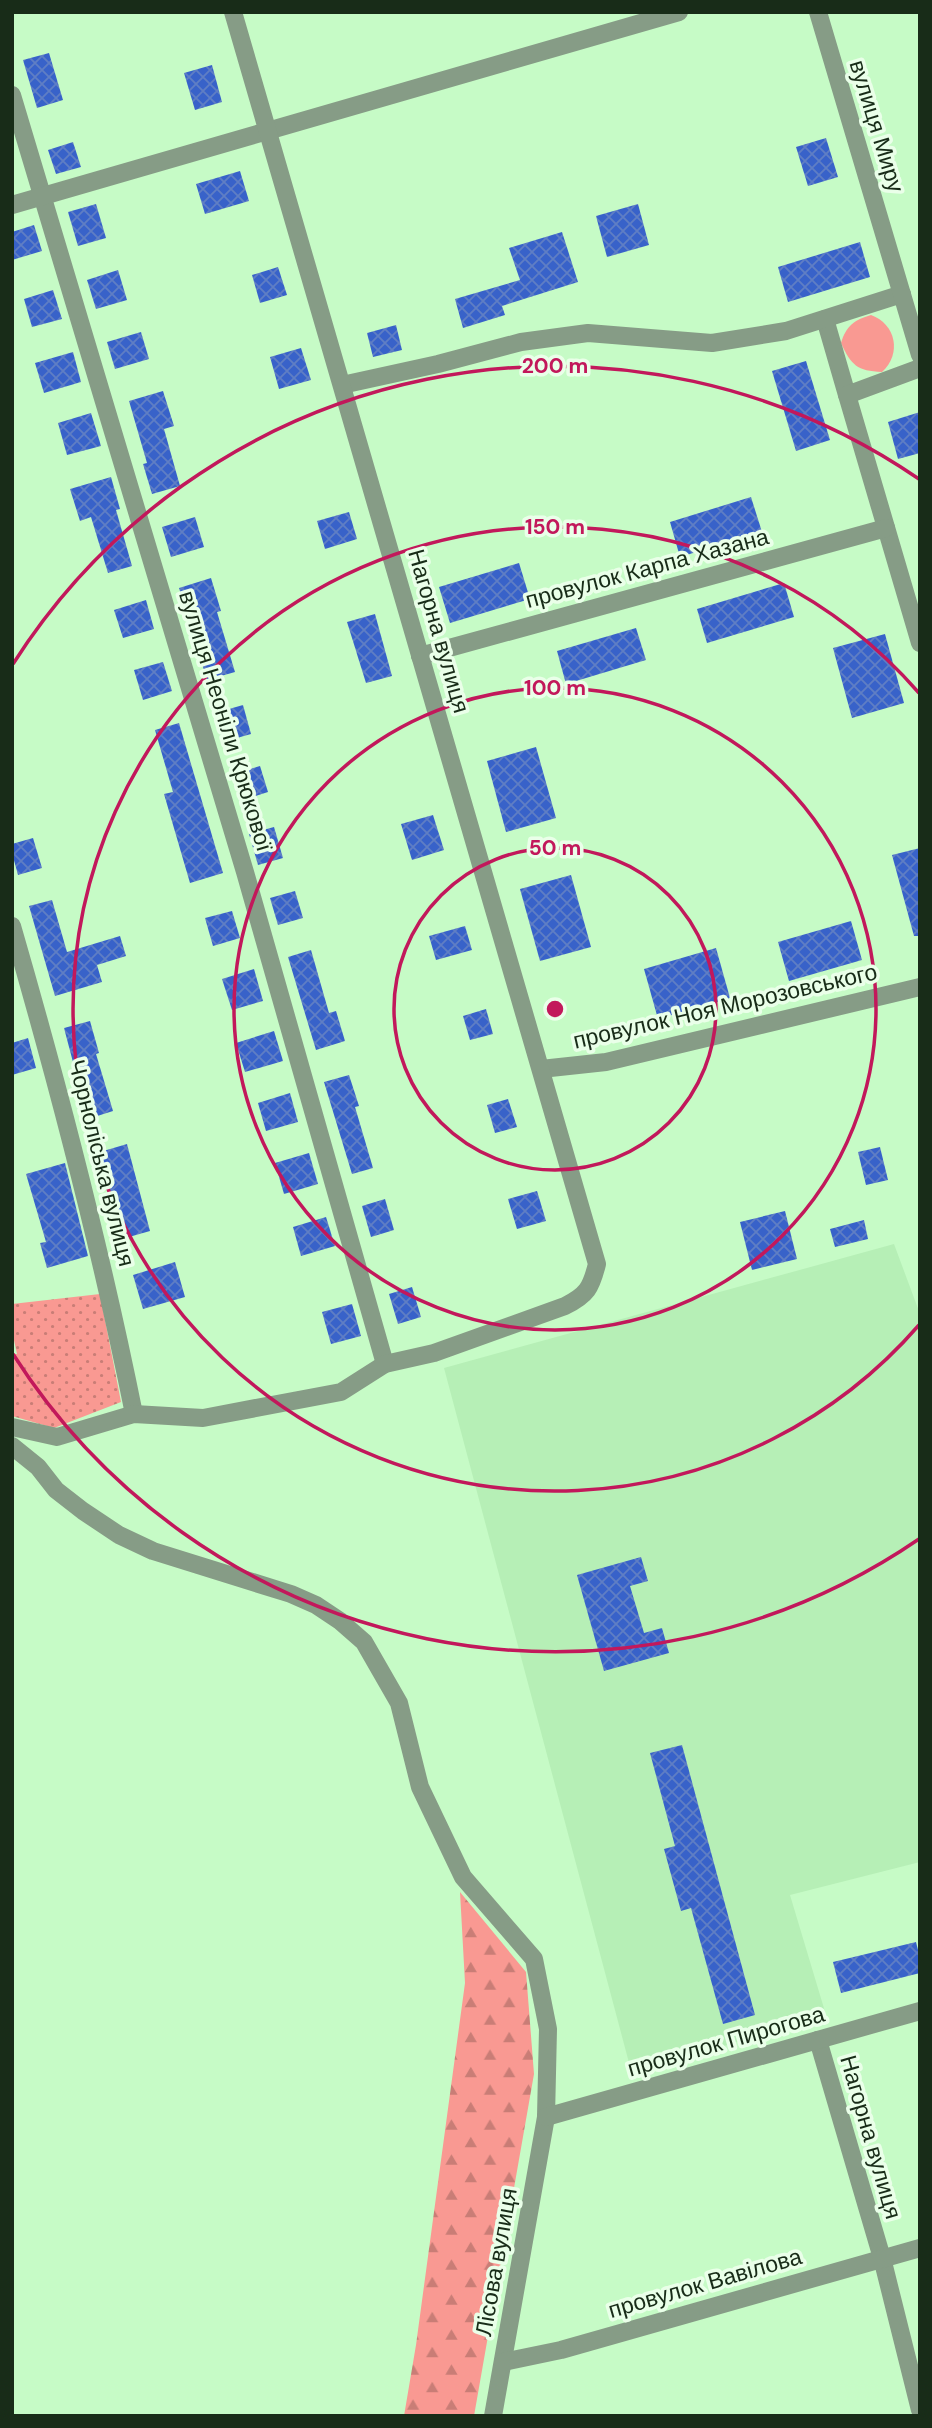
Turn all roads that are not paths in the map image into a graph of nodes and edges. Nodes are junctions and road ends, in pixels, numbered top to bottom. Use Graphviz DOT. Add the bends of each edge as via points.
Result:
graph roads {
  1 [pos="233,12"];
  2 [pos="679,12"];
  3 [pos="818,12"];
  4 [pos="12,95"];
  5 [pos="268,133"];
  6 [pos="43,197"];
  7 [pos="12,205"];
  8 [pos="902,294"];
  9 [pos="825,319"];
  10 [pos="920,355"];
  11 [pos="920,368"];
  12 [pos="342,385"];
  13 [pos="847,395"];
  14 [pos="886,528"];
  15 [pos="920,643"];
  16 [pos="420,656"];
  17 [pos="12,926"];
  18 [pos="920,987"];
  19 [pos="541,1069"];
  20 [pos="385,1364"];
  21 [pos="134,1414"];
  22 [pos="12,1427"];
  23 [pos="12,1446"];
  24 [pos="920,2011"];
  25 [pos="818,2040"];
  26 [pos="546,2117"];
  27 [pos="920,2248"];
  28 [pos="881,2258"];
  29 [pos="503,2362"];
  30 [pos="920,2410"];
  31 [pos="493,2416"];
  1 -- 5 [label="street, Нагорна вулиця"];
  2 -- 5 [label="street"];
  3 -- 8 [label="street, вулиця Миру"];
  4 -- 6 [label="street, вулиця Неоніли Крюкової"];
  5 -- 6 [label="street"];
  5 -- 12 [label="street, Нагорна вулиця"];
  6 -- 7 [label="street"];
  6 -- 20 [label="street, вулиця Неоніли Крюкової" via="241,859"];
  8 -- 9 [label="street"];
  8 -- 10 [label="street, вулиця Миру"];
  9 -- 12 [label="street" via="786,331 712,343 588,333 521,342"];
  9 -- 13 [label="street"];
  11 -- 13 [label="street"];
  12 -- 16 [label="street, Нагорна вулиця"];
  13 -- 14 [label="street"];
  14 -- 15 [label="street"];
  14 -- 16 [label="street, провулок Карпа Хазана"];
  16 -- 19 [label="street, Нагорна вулиця"];
  17 -- 21 [label="street, Чорноліська вулиця" via="57,1081"];
  18 -- 19 [label="street, провулок Ноя Морозовського" via="606,1062"];
  19 -- 20 [label="street, Нагорна вулиця" via="597,1264 593,1282 583,1297 565,1306 434,1353"];
  20 -- 21 [label="street" via="341,1392 203,1418"];
  21 -- 22 [label="street" via="57,1437"];
  23 -- 26 [label="street, Лісова вулиця" via="38,1467 56,1490 119,1535 153,1551 291,1594 332,1616 365,1642 399,1703 420,1787 463,1877 534,1959 548,2029"];
  24 -- 25 [label="street, провулок Пирогова"];
  25 -- 26 [label="street, провулок Пирогова"];
  25 -- 28 [label="street, Нагорна вулиця"];
  26 -- 29 [label="street, Лісова вулиця"];
  27 -- 28 [label="street, провулок Вавілова"];
  28 -- 29 [label="street, провулок Вавілова" via="561,2350"];
  28 -- 30 [label="street, Нагорна вулиця"];
  29 -- 31 [label="street, Лісова вулиця"];
}
